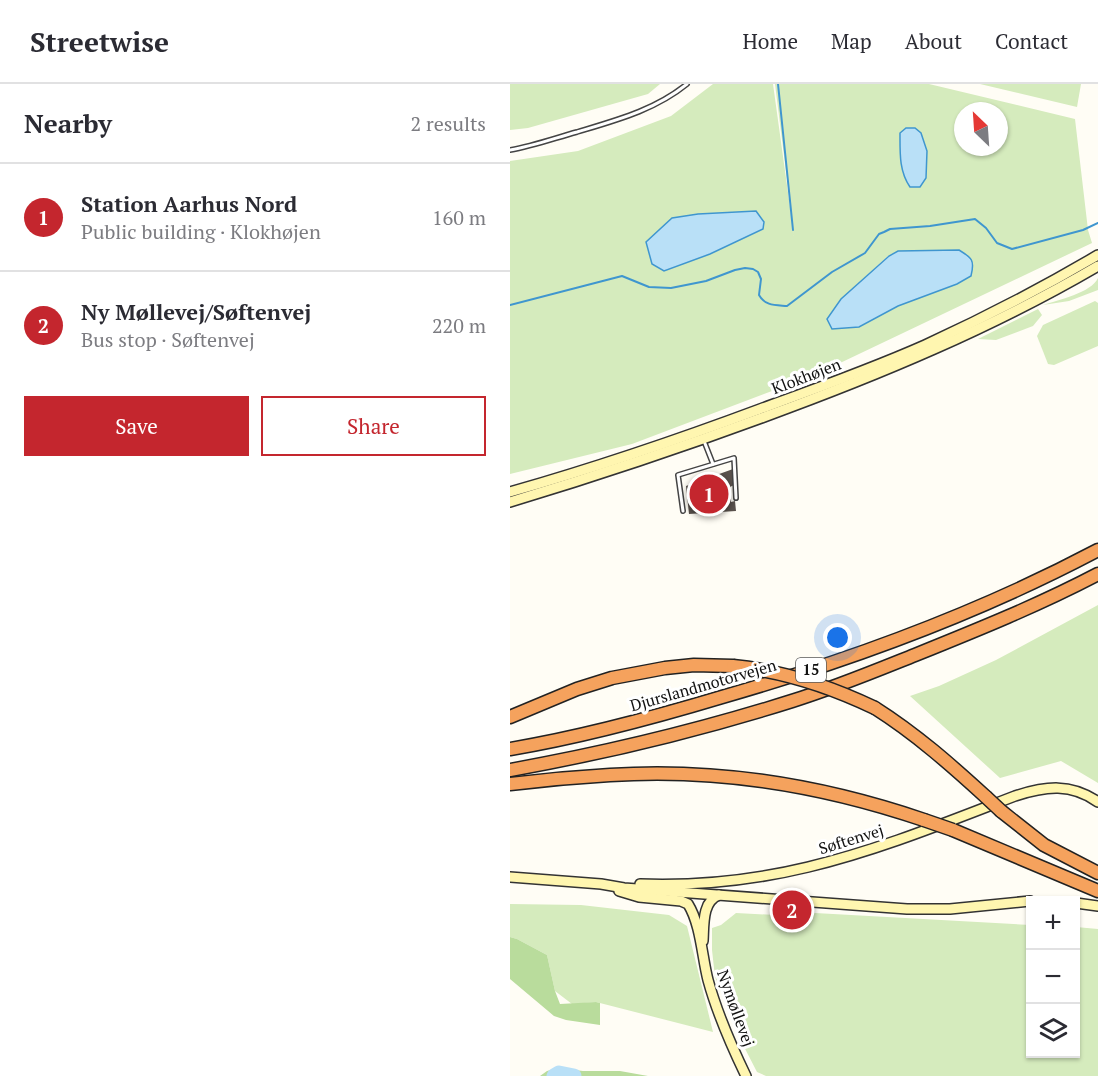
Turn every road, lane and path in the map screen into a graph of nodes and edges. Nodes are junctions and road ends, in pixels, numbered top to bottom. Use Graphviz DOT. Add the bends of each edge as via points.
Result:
graph roads {
  1 [pos="687,84"];
  2 [pos="510,150"];
  3 [pos="1098,255"];
  4 [pos="1098,266"];
  5 [pos="704,440"];
  6 [pos="713,464"];
  7 [pos="510,492"];
  8 [pos="736,498"];
  9 [pos="510,502"];
  10 [pos="683,511"];
  11 [pos="1098,550"];
  12 [pos="1098,574"];
  13 [pos="510,717"];
  14 [pos="510,748"];
  15 [pos="510,770"];
  16 [pos="510,784"];
  17 [pos="1098,802"];
  18 [pos="1098,873"];
  19 [pos="510,877"];
  20 [pos="601,884"];
  21 [pos="1098,891"];
  22 [pos="721,895"];
  23 [pos="1026,902"];
  24 [pos="1080,904"];
  25 [pos="1098,906"];
  26 [pos="702,949"];
  27 [pos="746,1076"];
  1 -- 2 [label="lane" via="651,107"];
  3 -- 7 [label="street, Klokhøjen" via="925,345 830,384 584,471"];
  4 -- 5 [label="street, Klokhøjen" via="989,325 929,352"];
  5 -- 6 [label="lane"];
  5 -- 9 [label="street, Klokhøjen"];
  6 -- 8 [label="lane" via="734,458"];
  6 -- 10 [label="lane" via="678,475"];
  11 -- 14 [label="highway, Djurslandmotorvejen / 15" via="947,620 783,680 634,722"];
  12 -- 15 [label="highway, 15" via="959,638 793,700 634,744"];
  13 -- 18 [label="highway, bridge" via="577,689 665,668 733,666 795,676 875,708 899,723 1044,845"];
  16 -- 21 [label="highway, bridge" via="612,774 695,775 787,785 892,809 953,830"];
  17 -- 20 [label="street, Søftenvej" via="1058,787 1033,790 881,846 807,867 708,882"];
  19 -- 20 [label="street, Søftenvej"];
  20 -- 22 [label="street, Søftenvej"];
  20 -- 26 [label="street" via="639,897 688,904"];
  22 -- 23 [label="street, Søftenvej" via="930,909"];
  22 -- 26 [label="street" via="712,898 707,907"];
  24 -- 25 [label="street"];
  26 -- 27 [label="street, Nymøllevej" via="713,996"];
}
